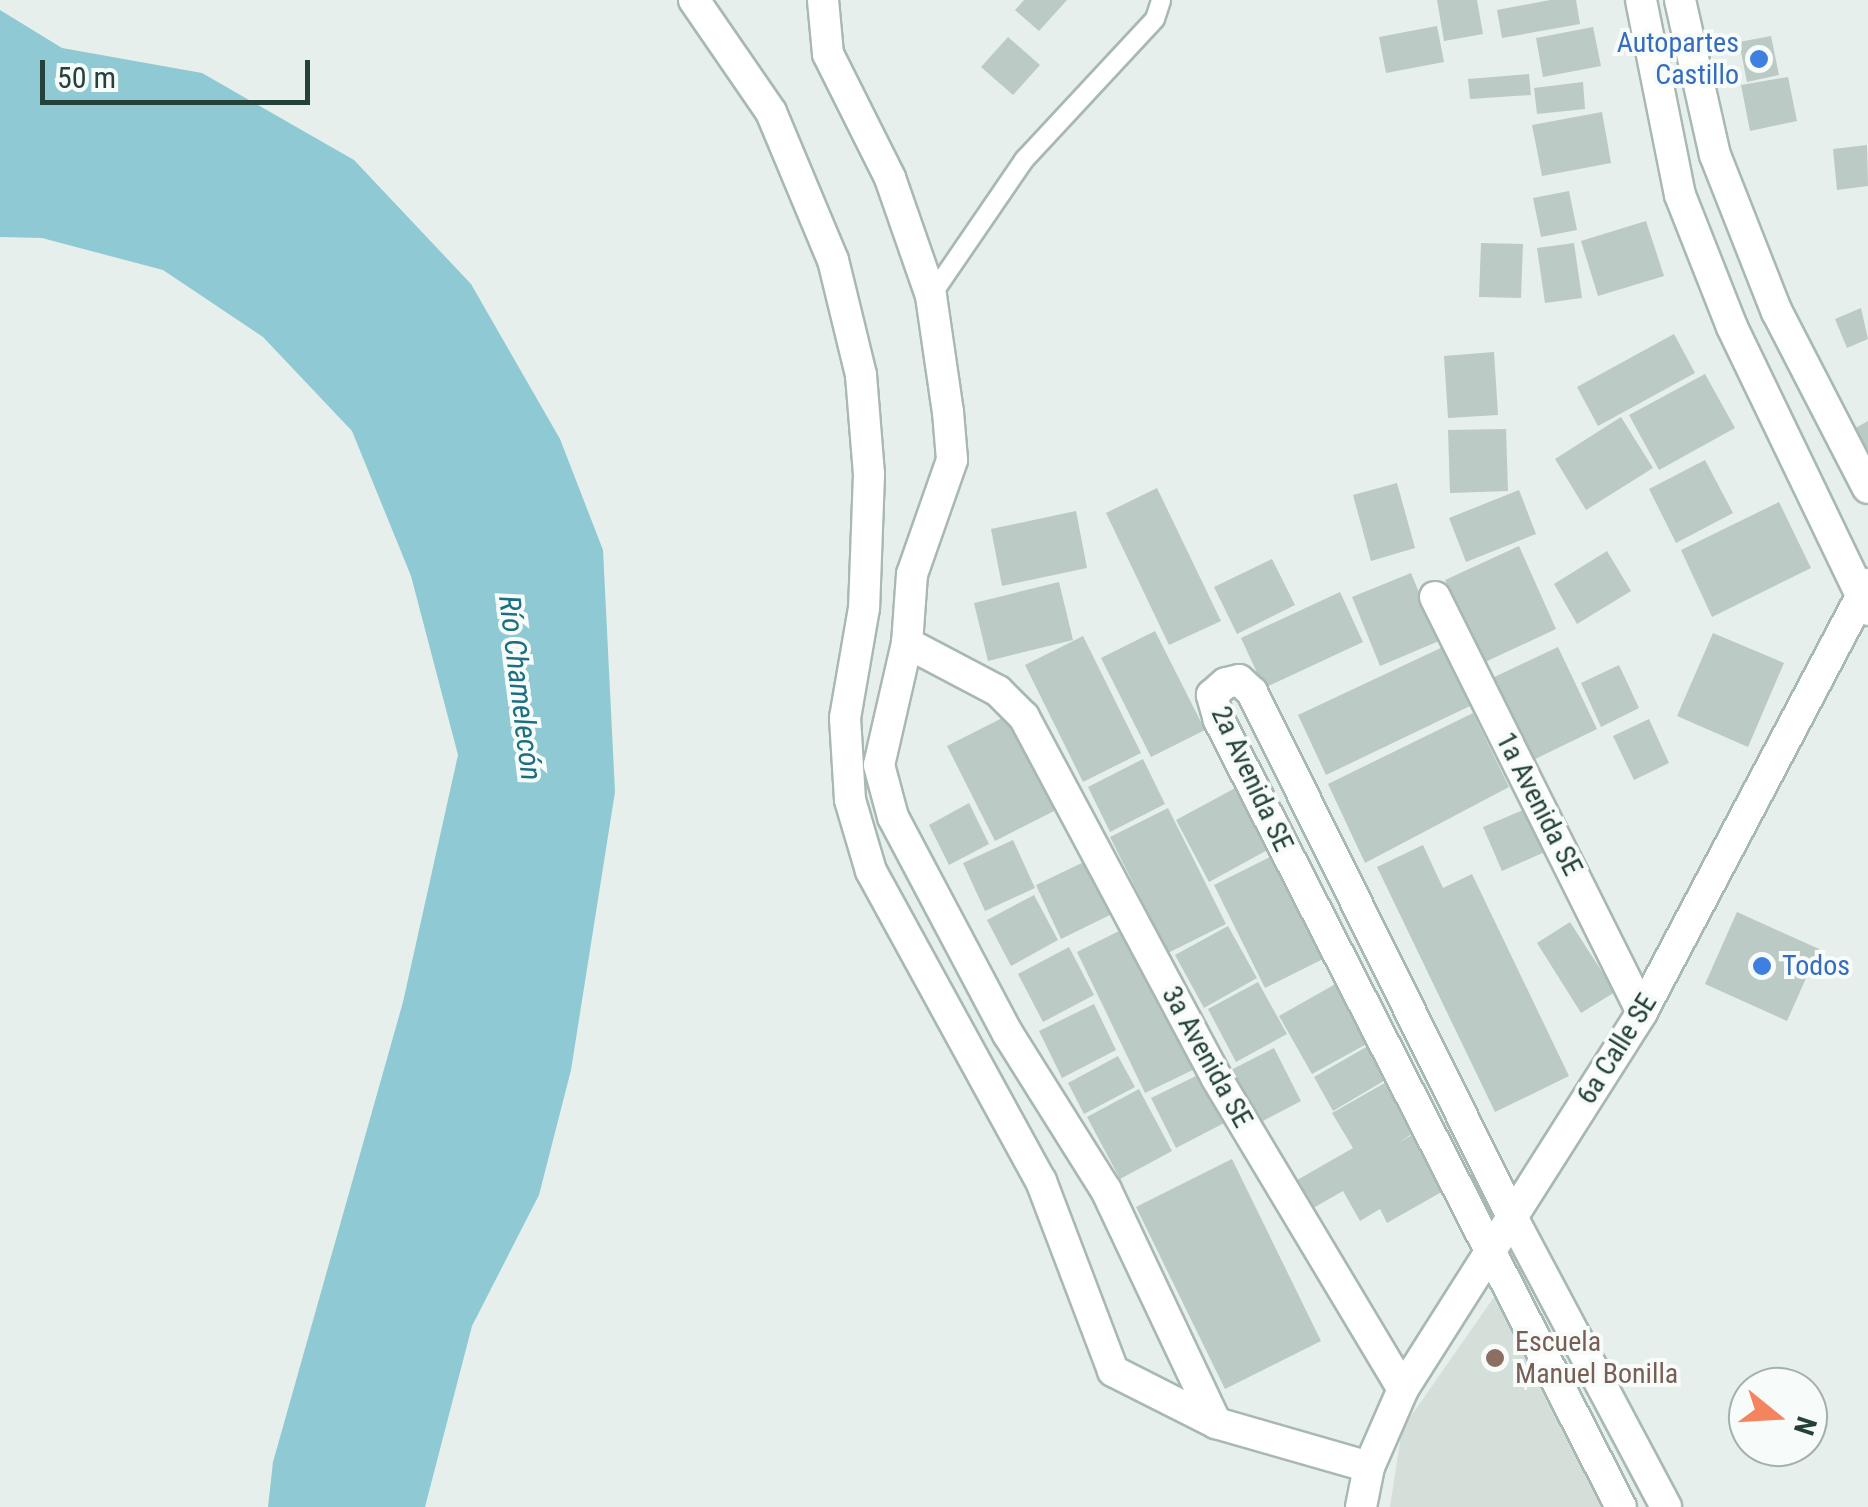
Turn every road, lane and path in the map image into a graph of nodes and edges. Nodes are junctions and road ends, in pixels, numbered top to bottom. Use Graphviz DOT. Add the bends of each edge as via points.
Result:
graph roads {
  1 [pos="694,0"];
  2 [pos="1161,0"];
  3 [pos="1641,0"];
  4 [pos="1680,0"];
  5 [pos="828,2"];
  6 [pos="931,296"];
  7 [pos="1868,488"];
  8 [pos="1435,597"];
  9 [pos="1866,597"];
  10 [pos="907,643"];
  11 [pos="1642,1012"];
  12 [pos="1512,1217"];
  13 [pos="1488,1254"];
  14 [pos="1403,1389"];
  15 [pos="1216,1422"];
  16 [pos="1369,1468"];
  17 [pos="1362,1507"];
  18 [pos="1621,1507"];
  19 [pos="1666,1507"];
  1 -- 15 [label="street" via="771,112 833,260 861,375 869,474 864,608 845,718 850,800 871,871 1040,1181 1102,1355 1128,1384"];
  2 -- 6 [label="lane" via="1154,19 1024,160"];
  3 -- 9 [label="street" via="1680,195 1732,327"];
  4 -- 7 [label="street" via="1722,172 1777,312"];
  5 -- 6 [label="street" via="828,54 890,178"];
  6 -- 10 [label="street" via="952,460 912,574"];
  8 -- 11 [label="street, 1a Avenida SE"];
  9 -- 11 [label="street, 6a Calle SE"];
  10 -- 14 [label="street, 3a Avenida SE" via="998,690 1024,717 1216,1078"];
  10 -- 15 [label="street" via="879,764 893,817 1008,1034 1106,1190"];
  11 -- 12 [label="street, 6a Calle SE"];
  12 -- 13 [label="street, 6a Calle SE"];
  12 -- 13 [label="street, 2a Avenida SE" via="1252,692 1239,680 1226,683 1212,694 1218,720"];
  12 -- 19 [label="street, 2a Avenida SE"];
  13 -- 14 [label="street, 6a Calle SE"];
  13 -- 18 [label="street, 2a Avenida SE"];
  14 -- 16 [label="street, 6a Calle SE"];
  15 -- 16 [label="street"];
  16 -- 17 [label="street, 6a Calle SE"];
}
